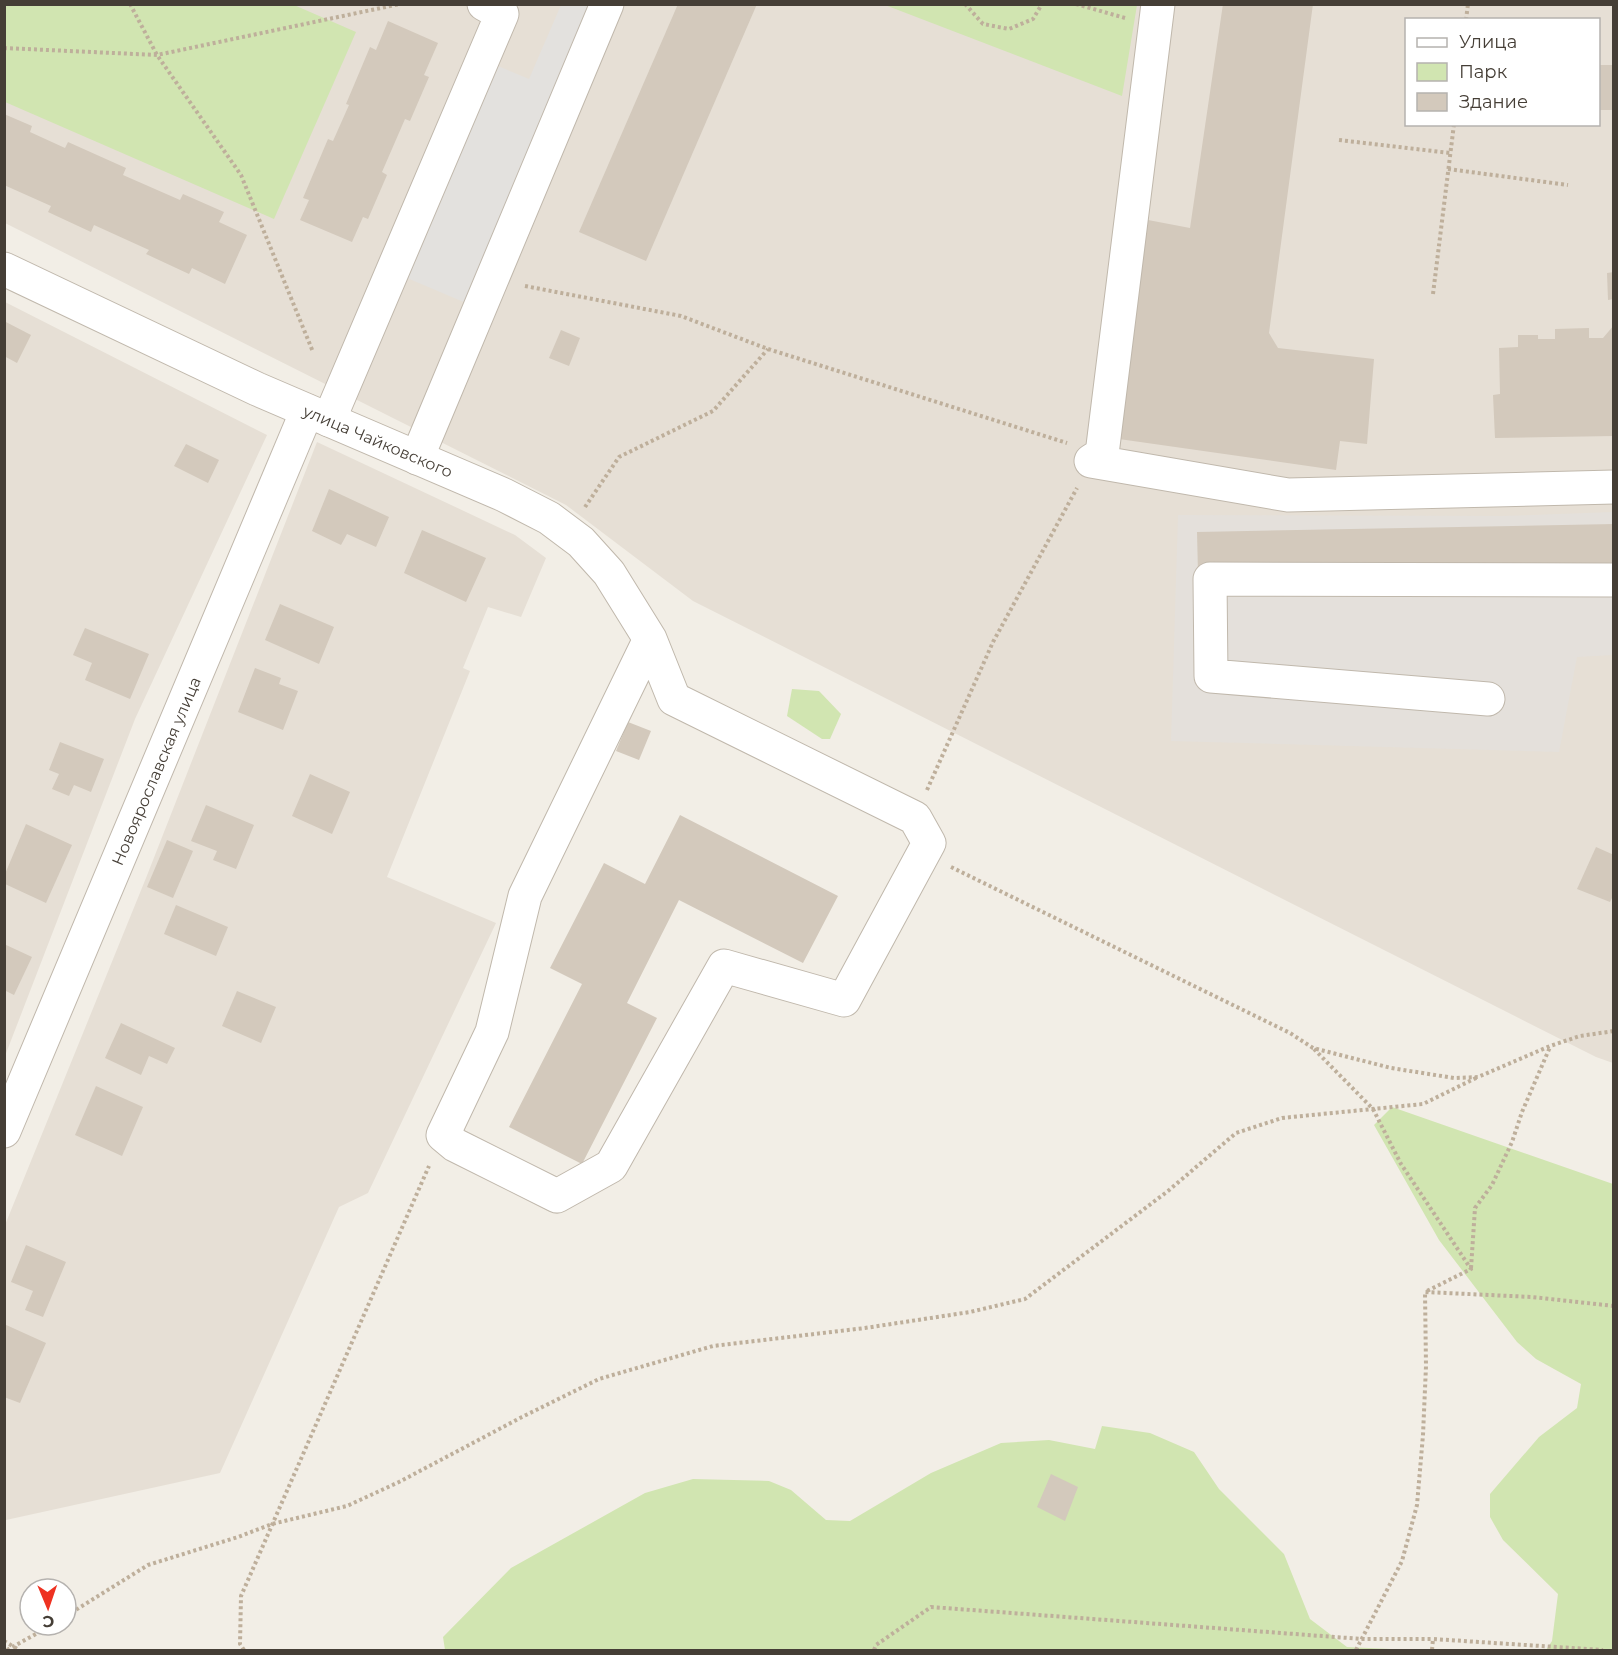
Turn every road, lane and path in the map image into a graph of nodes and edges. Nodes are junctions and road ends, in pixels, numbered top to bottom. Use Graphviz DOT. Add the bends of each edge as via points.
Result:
graph roads {
  1 [pos="130,4"];
  2 [pos="399,4"];
  3 [pos="484,4"];
  4 [pos="607,4"];
  5 [pos="965,4"];
  6 [pos="1042,4"];
  7 [pos="1076,4"];
  8 [pos="1156,15"];
  9 [pos="4,48"];
  10 [pos="157,55"];
  11 [pos="1454,126"];
  12 [pos="1339,140"];
  13 [pos="1450,153"];
  14 [pos="1448,170"];
  15 [pos="1568,185"];
  16 [pos="4,269"];
  17 [pos="493,280"];
  18 [pos="1433,294"];
  19 [pos="768,349"];
  20 [pos="313,352"];
  21 [pos="318,416"];
  22 [pos="1097,457"];
  23 [pos="417,458"];
  24 [pos="1614,487"];
  25 [pos="567,532"];
  26 [pos="1614,580"];
  27 [pos="650,639"];
  28 [pos="1488,699"];
  29 [pos="915,818"];
  30 [pos="923,853"];
  31 [pos="1614,1032"];
  32 [pos="1550,1046"];
  33 [pos="1313,1048"];
  34 [pos="1478,1077"];
  35 [pos="1373,1109"];
  36 [pos="4,1131"];
  37 [pos="442,1135"];
  38 [pos="1470,1269"];
  39 [pos="1425,1292"];
  40 [pos="1614,1306"];
  41 [pos="272,1524"];
  42 [pos="78,1609"];
  43 [pos="31,1637"];
  44 [pos="1362,1639"];
  45 [pos="1433,1639"];
  46 [pos="4,1641"];
  47 [pos="13,1647"];
  48 [pos="7,1650"];
  49 [pos="19,1650"];
  50 [pos="244,1650"];
  51 [pos="874,1650"];
  52 [pos="1356,1650"];
  53 [pos="1432,1650"];
  54 [pos="1603,1650"];
  1 -- 10 [label="path"];
  2 -- 10 [label="path"];
  3 -- 21 [label="street, Новоярославская улица" via="502,14"];
  4 -- 17 [label="street"];
  5 -- 6 [label="path" via="983,24 1009,29 1033,19"];
  7 -- 8 [label="path"];
  8 -- 22 [label="street"];
  9 -- 10 [label="path"];
  10 -- 20 [label="path" via="241,175"];
  11 -- 13 [label="path"];
  12 -- 13 [label="path"];
  13 -- 14 [label="path"];
  14 -- 15 [label="path"];
  14 -- 18 [label="path"];
  16 -- 21 [label="street, улица Чайковского"];
  17 -- 19 [label="path" via="681,316"];
  17 -- 23 [label="street"];
  19 -- 22 [label="path"];
  19 -- 25 [label="path" via="713,411 619,457"];
  21 -- 23 [label="street, улица Чайковского"];
  21 -- 36 [label="street, Новоярославская улица"];
  22 -- 24 [label="street" via="1288,495"];
  22 -- 29 [label="path" via="993,642"];
  23 -- 25 [label="street, улица Чайковского" via="504,495"];
  25 -- 27 [label="street, улица Чайковского" via="609,573"];
  26 -- 28 [label="street" via="1210,579 1211,676"];
  27 -- 29 [label="street, улица Чайковского" via="674,699"];
  27 -- 37 [label="street" via="525,896 492,1032"];
  29 -- 30 [label="street" via="928,843"];
  30 -- 33 [label="path" via="1290,1033"];
  30 -- 37 [label="street" via="844,1000 724,966 611,1166 557,1196"];
  31 -- 32 [label="path" via="1580,1036"];
  32 -- 34 [label="path"];
  32 -- 38 [label="path" via="1512,1142 1492,1185 1475,1208"];
  33 -- 34 [label="path" via="1391,1068 1454,1078"];
  33 -- 35 [label="path"];
  34 -- 35 [label="path" via="1423,1104"];
  35 -- 38 [label="path" via="1401,1164"];
  35 -- 41 [label="path" via="1282,1118 1236,1132 1168,1191 1025,1299 947,1316 713,1346 599,1379 347,1506"];
  37 -- 41 [label="path"];
  38 -- 39 [label="path"];
  39 -- 40 [label="path"];
  39 -- 44 [label="path" via="1426,1366 1417,1505 1402,1562"];
  41 -- 42 [label="path" via="148,1565"];
  41 -- 50 [label="path" via="241,1596 240,1644"];
  43 -- 47 [label="path"];
  44 -- 45 [label="path"];
  44 -- 51 [label="path" via="931,1607"];
  44 -- 52 [label="path"];
  45 -- 53 [label="path"];
  45 -- 54 [label="path"];
  46 -- 47 [label="path"];
  47 -- 48 [label="path"];
  47 -- 49 [label="path"];
}
